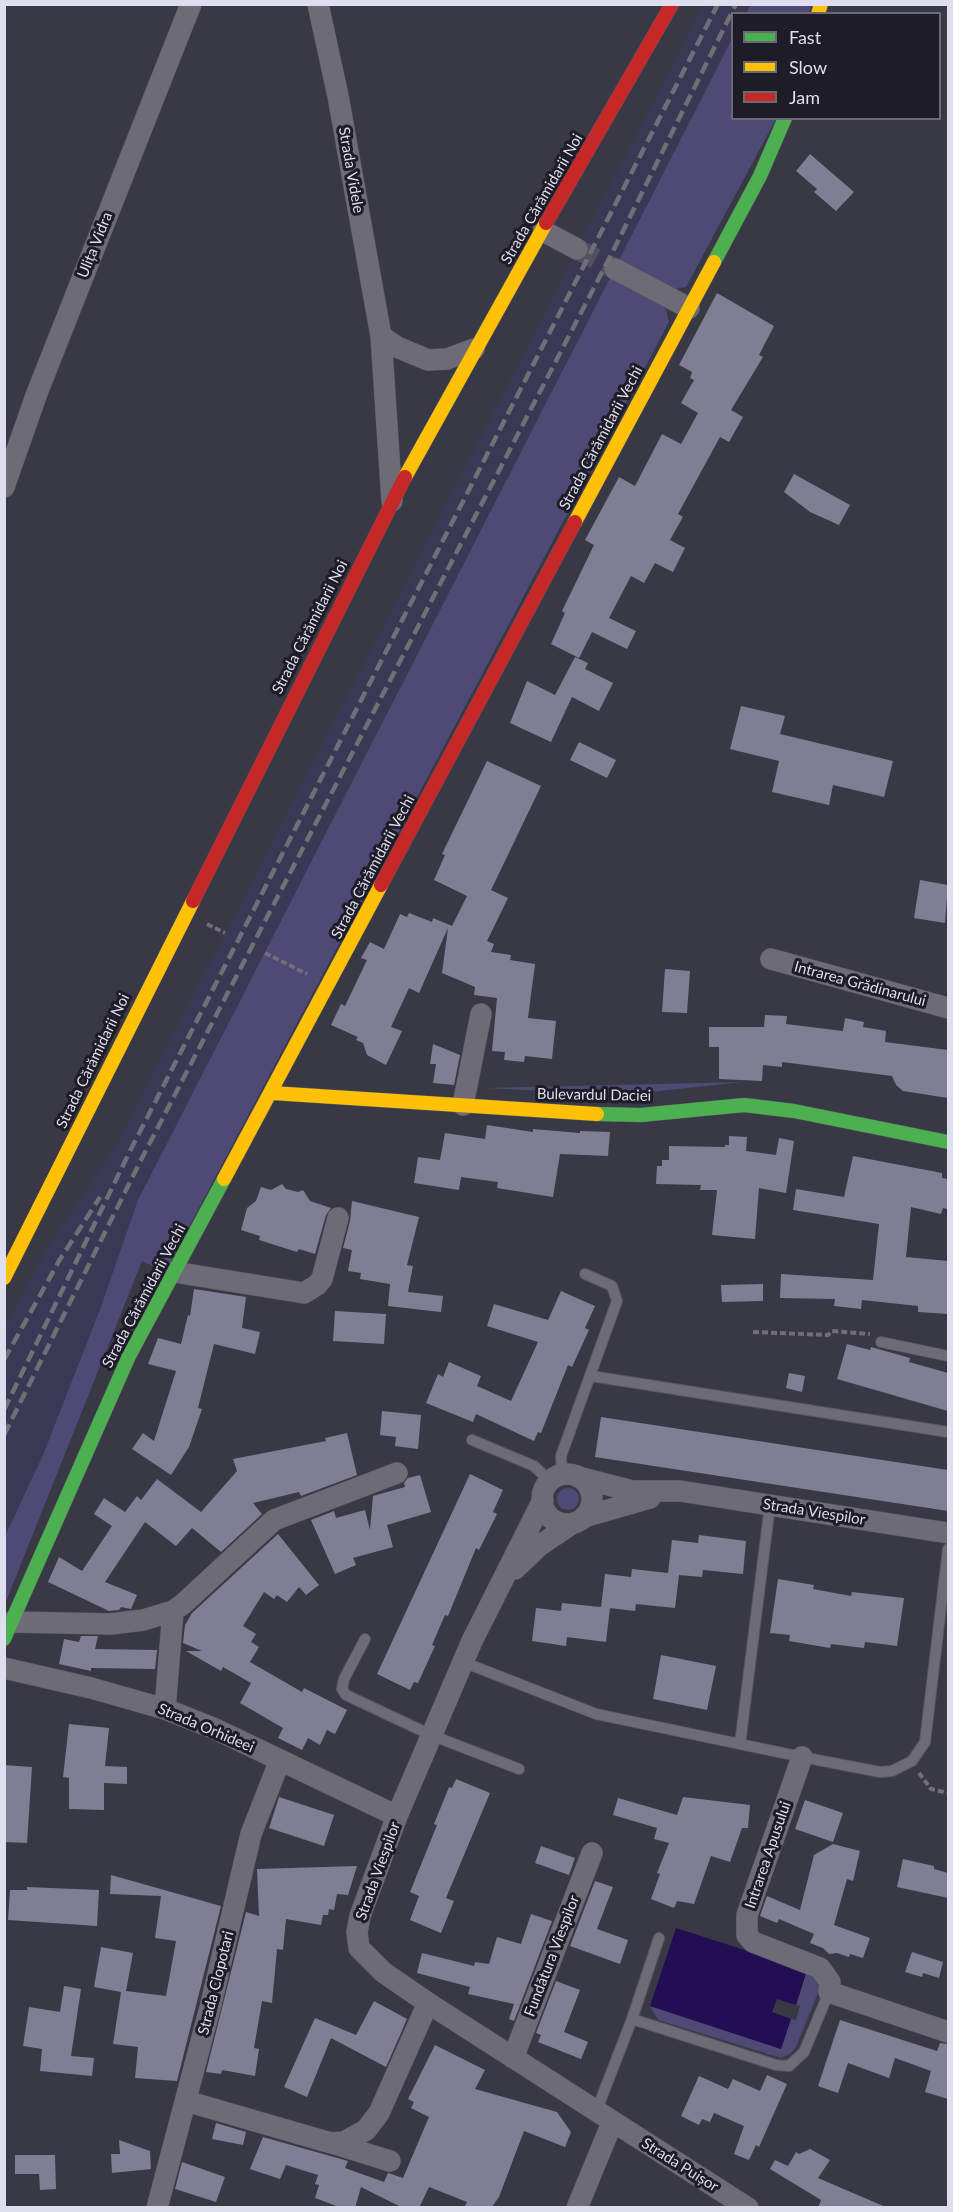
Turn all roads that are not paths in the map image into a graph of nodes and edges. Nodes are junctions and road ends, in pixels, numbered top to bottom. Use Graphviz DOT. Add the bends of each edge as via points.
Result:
graph roads {
  1 [pos="191,4"];
  2 [pos="318,4"];
  3 [pos="672,4"];
  4 [pos="784,120"];
  5 [pos="543,231"];
  6 [pos="578,249"];
  7 [pos="615,269"];
  8 [pos="689,308"];
  9 [pos="381,336"];
  10 [pos="474,349"];
  11 [pos="4,487"];
  12 [pos="392,501"];
  13 [pos="771,959"];
  14 [pos="948,1008"];
  15 [pos="481,1014"];
  16 [pos="272,1093"];
  17 [pos="463,1105"];
  18 [pos="948,1142"];
  19 [pos="338,1218"];
  20 [pos="174,1272"];
  21 [pos="585,1274"];
  22 [pos="4,1278"];
  23 [pos="880,1339"];
  24 [pos="948,1356"];
  25 [pos="591,1376"];
  26 [pos="948,1432"];
  27 [pos="472,1440"];
  28 [pos="397,1473"];
  29 [pos="558,1484"];
  30 [pos="680,1491"];
  31 [pos="770,1506"];
  32 [pos="579,1520"];
  33 [pos="948,1533"];
  34 [pos="948,1549"];
  35 [pos="504,1580"];
  36 [pos="173,1611"];
  37 [pos="8,1630"];
  38 [pos="365,1640"];
  39 [pos="463,1662"];
  40 [pos="4,1668"];
  41 [pos="165,1709"];
  42 [pos="431,1735"];
  43 [pos="740,1744"];
  44 [pos="802,1757"];
  45 [pos="280,1760"];
  46 [pos="519,1768"];
  47 [pos="397,1816"];
  48 [pos="592,1853"];
  49 [pos="659,1938"];
  50 [pos="828,1992"];
  51 [pos="428,2003"];
  52 [pos="632,2019"];
  53 [pos="948,2032"];
  54 [pos="513,2058"];
  55 [pos="186,2101"];
  56 [pos="604,2118"];
  57 [pos="331,2143"];
  58 [pos="390,2161"];
  59 [pos="157,2208"];
  60 [pos="577,2208"];
  61 [pos="748,2208"];
  1 -- 11 [label="street, Ulița Vidra" via="36,393"];
  2 -- 9 [label="street, Strada Videle"];
  3 -- 5 [label="street, Strada Cărămidarii Noi"];
  4 -- 8 [label="street, Strada Cărămidarii Vechi" via="760,176"];
  5 -- 6 [label="street"];
  5 -- 10 [label="street, Strada Cărămidarii Noi"];
  7 -- 8 [label="street"];
  8 -- 16 [label="street, Strada Cărămidarii Vechi"];
  9 -- 10 [label="street" via="428,360 447,359"];
  9 -- 12 [label="street, Strada Videle"];
  10 -- 12 [label="street, Strada Cărămidarii Noi"];
  12 -- 22 [label="street, Strada Cărămidarii Noi"];
  13 -- 14 [label="street, Intrarea Grădinarului"];
  15 -- 17 [label="street"];
  16 -- 17 [label="street, Bulevardul Daciei"];
  16 -- 20 [label="street, Strada Cărămidarii Vechi"];
  17 -- 18 [label="street, Bulevardul Daciei" via="641,1115 744,1105 794,1111"];
  19 -- 20 [label="street" via="322,1279 318,1286 304,1293"];
  20 -- 37 [label="street, Strada Cărămidarii Vechi" via="129,1356"];
  21 -- 25 [label="lane" via="612,1286 617,1301"];
  23 -- 24 [label="lane"];
  25 -- 26 [label="lane"];
  25 -- 29 [label="lane" via="561,1456"];
  27 -- 29 [label="lane" via="534,1466"];
  28 -- 36 [label="street" via="274,1520"];
  29 -- 30 [label="street, Strada Viespilor"];
  29 -- 32 [label="street" via="547,1513 560,1523"];
  29 -- 32 [label="street" via="588,1486 592,1498 589,1510"];
  29 -- 35 [label="street, Strada Viespilor"];
  30 -- 31 [label="street, Strada Viespilor"];
  30 -- 32 [label="street, Strada Viespilor"];
  31 -- 33 [label="street, Strada Viespilor"];
  31 -- 43 [label="lane"];
  32 -- 35 [label="street, Strada Viespilor" via="538,1546"];
  34 -- 44 [label="lane" via="928,1724 918,1755 903,1767 880,1772"];
  35 -- 39 [label="street, Strada Viespilor"];
  36 -- 37 [label="street" via="111,1624"];
  36 -- 41 [label="street"];
  38 -- 42 [label="lane" via="344,1680 342,1689 346,1695"];
  39 -- 42 [label="street, Strada Viespilor"];
  39 -- 43 [label="lane" via="596,1714"];
  40 -- 41 [label="street, Strada Orhideei"];
  41 -- 45 [label="street, Strada Orhideei"];
  42 -- 46 [label="lane"];
  42 -- 47 [label="street, Strada Viespilor"];
  43 -- 44 [label="lane"];
  44 -- 50 [label="street, Intrarea Apusului" via="746,1926 753,1942 820,1968 830,1982"];
  45 -- 47 [label="street, Strada Orhideei"];
  45 -- 55 [label="street, Strada Clopotari" via="251,1833"];
  47 -- 51 [label="street, Strada Viespilor" via="360,1916 359,1948 383,1972"];
  48 -- 54 [label="street, Fundătura Viespilor"];
  49 -- 52 [label="lane"];
  50 -- 52 [label="lane" via="804,2052 789,2066"];
  50 -- 53 [label="street"];
  51 -- 54 [label="street, Strada Viespilor"];
  51 -- 57 [label="street" via="373,2123 357,2137"];
  52 -- 56 [label="lane"];
  54 -- 56 [label="street, Strada Viespilor"];
  55 -- 57 [label="street"];
  55 -- 59 [label="street, Strada Clopotari"];
  56 -- 60 [label="street"];
  56 -- 61 [label="street, Strada Puișor"];
  57 -- 58 [label="street"];
}
